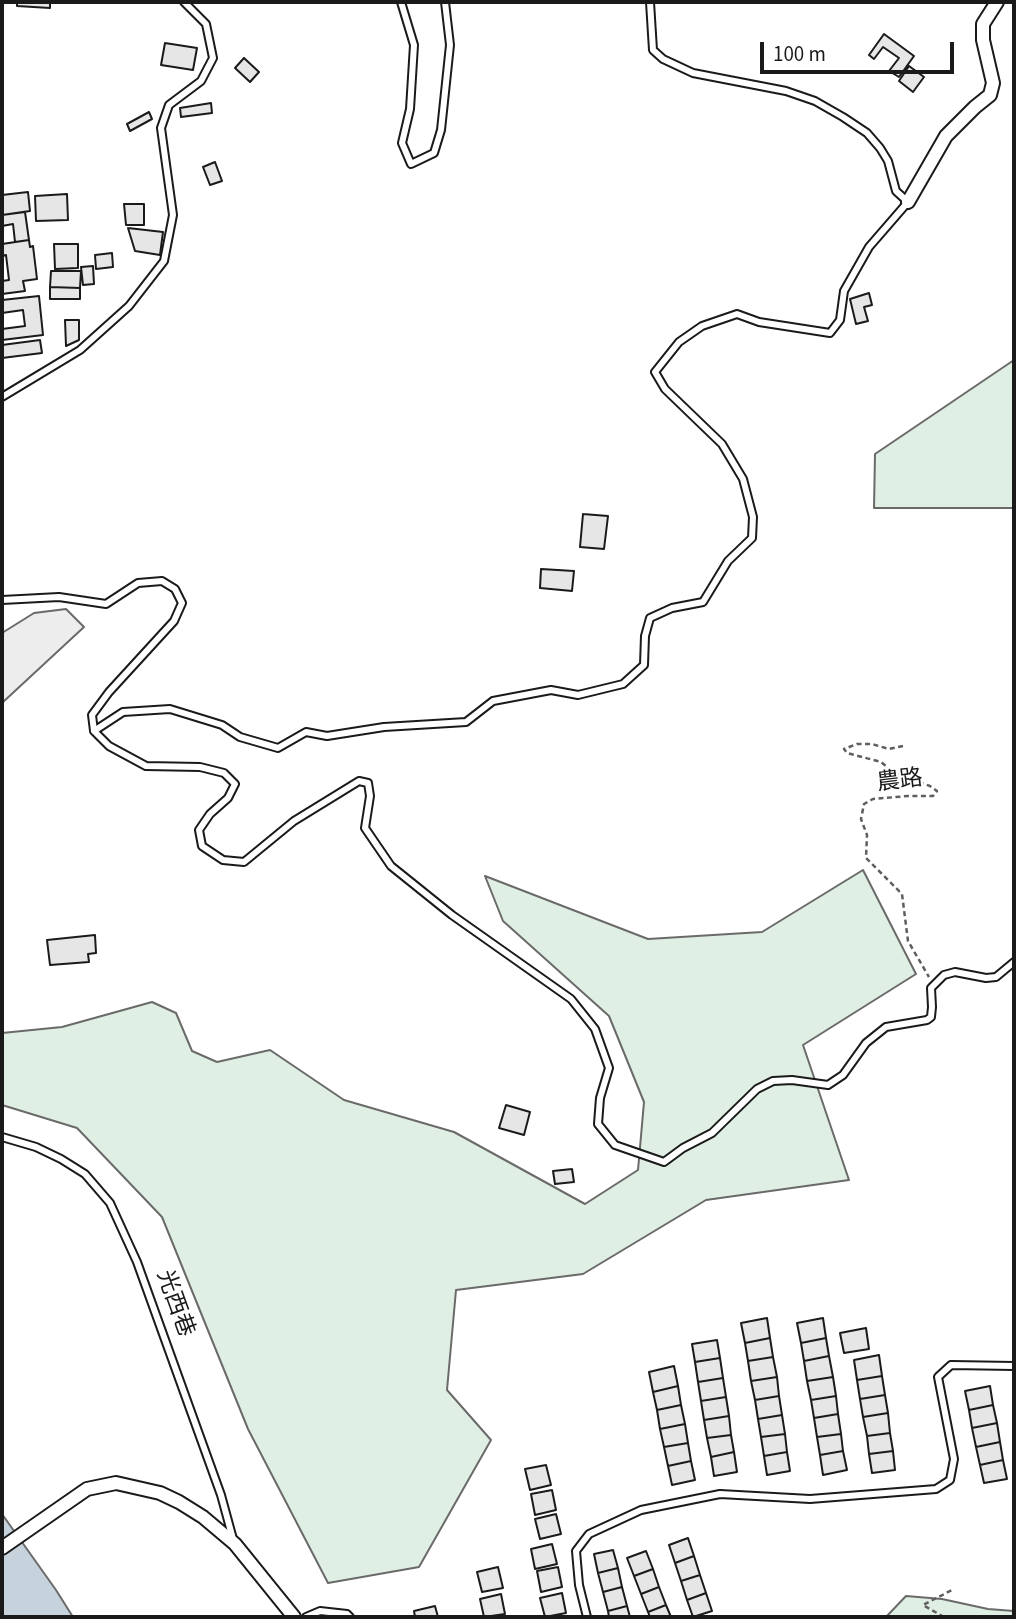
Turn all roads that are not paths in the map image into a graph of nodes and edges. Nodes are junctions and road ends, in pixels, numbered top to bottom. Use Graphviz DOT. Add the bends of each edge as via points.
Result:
graph roads {
  1 [pos="184,2"];
  2 [pos="401,2"];
  3 [pos="445,2"];
  4 [pos="650,2"];
  5 [pos="997,2"];
  6 [pos="908,202"];
  7 [pos="2,397"];
  8 [pos="2,600"];
  9 [pos="94,731"];
  10 [pos="1014,962"];
  11 [pos="2,1137"];
  12 [pos="1014,1366"];
  13 [pos="235,1544"];
  14 [pos="2,1548"];
  15 [pos="293,1617"];
  16 [pos="306,1617"];
  17 [pos="350,1617"];
  18 [pos="587,1617"];
  1 -- 7 [label="lane" via="206,24 213,58 201,81 169,106 161,128 173,215 164,261 128,306 80,350"];
  2 -- 3 [label="lane" via="414,45 410,109 402,143 411,164 434,153 441,130 450,45"];
  4 -- 6 [label="lane" via="653,50 663,59 693,73 786,91 843,117 880,148 896,191"];
  5 -- 6 [label="street" via="983,24 993,83 990,95 946,136"];
  6 -- 9 [label="lane" via="869,247 844,290 839,320 831,333 737,314 694,331 655,372 665,389 722,444 743,479 753,517 752,538 728,561 703,602 650,618 644,665 623,684 578,695 551,690 493,701 466,722 327,736 306,732 278,748 170,709 123,712"];
  8 -- 9 [label="lane" via="59,597 106,604 138,583 162,581 175,589 182,603 174,621 92,715"];
  9 -- 10 [label="lane" via="109,746 146,766 200,767 224,773 235,784 199,830 202,846 223,860 244,862 294,821 359,781 368,783 365,828 391,866 571,999 595,1028 609,1068 598,1124 615,1145 664,1163 712,1133 757,1089 774,1081 828,1085 844,1075 866,1043 886,1027 927,1020 931,1017 931,988 944,975 996,977"];
  11 -- 13 [label="lane, 光西巷" via="61,1159 85,1174 110,1203 137,1262"];
  12 -- 18 [label="lane" via="951,1365 939,1377 954,1459 950,1480 936,1489 810,1499 720,1494 641,1510 589,1534 576,1551"];
  13 -- 14 [label="street, 光西巷" via="179,1502 116,1483 87,1489"];
  13 -- 15 [label="street, 光西巷"];
  16 -- 17 [label="lane" via="320,1611"];
}
